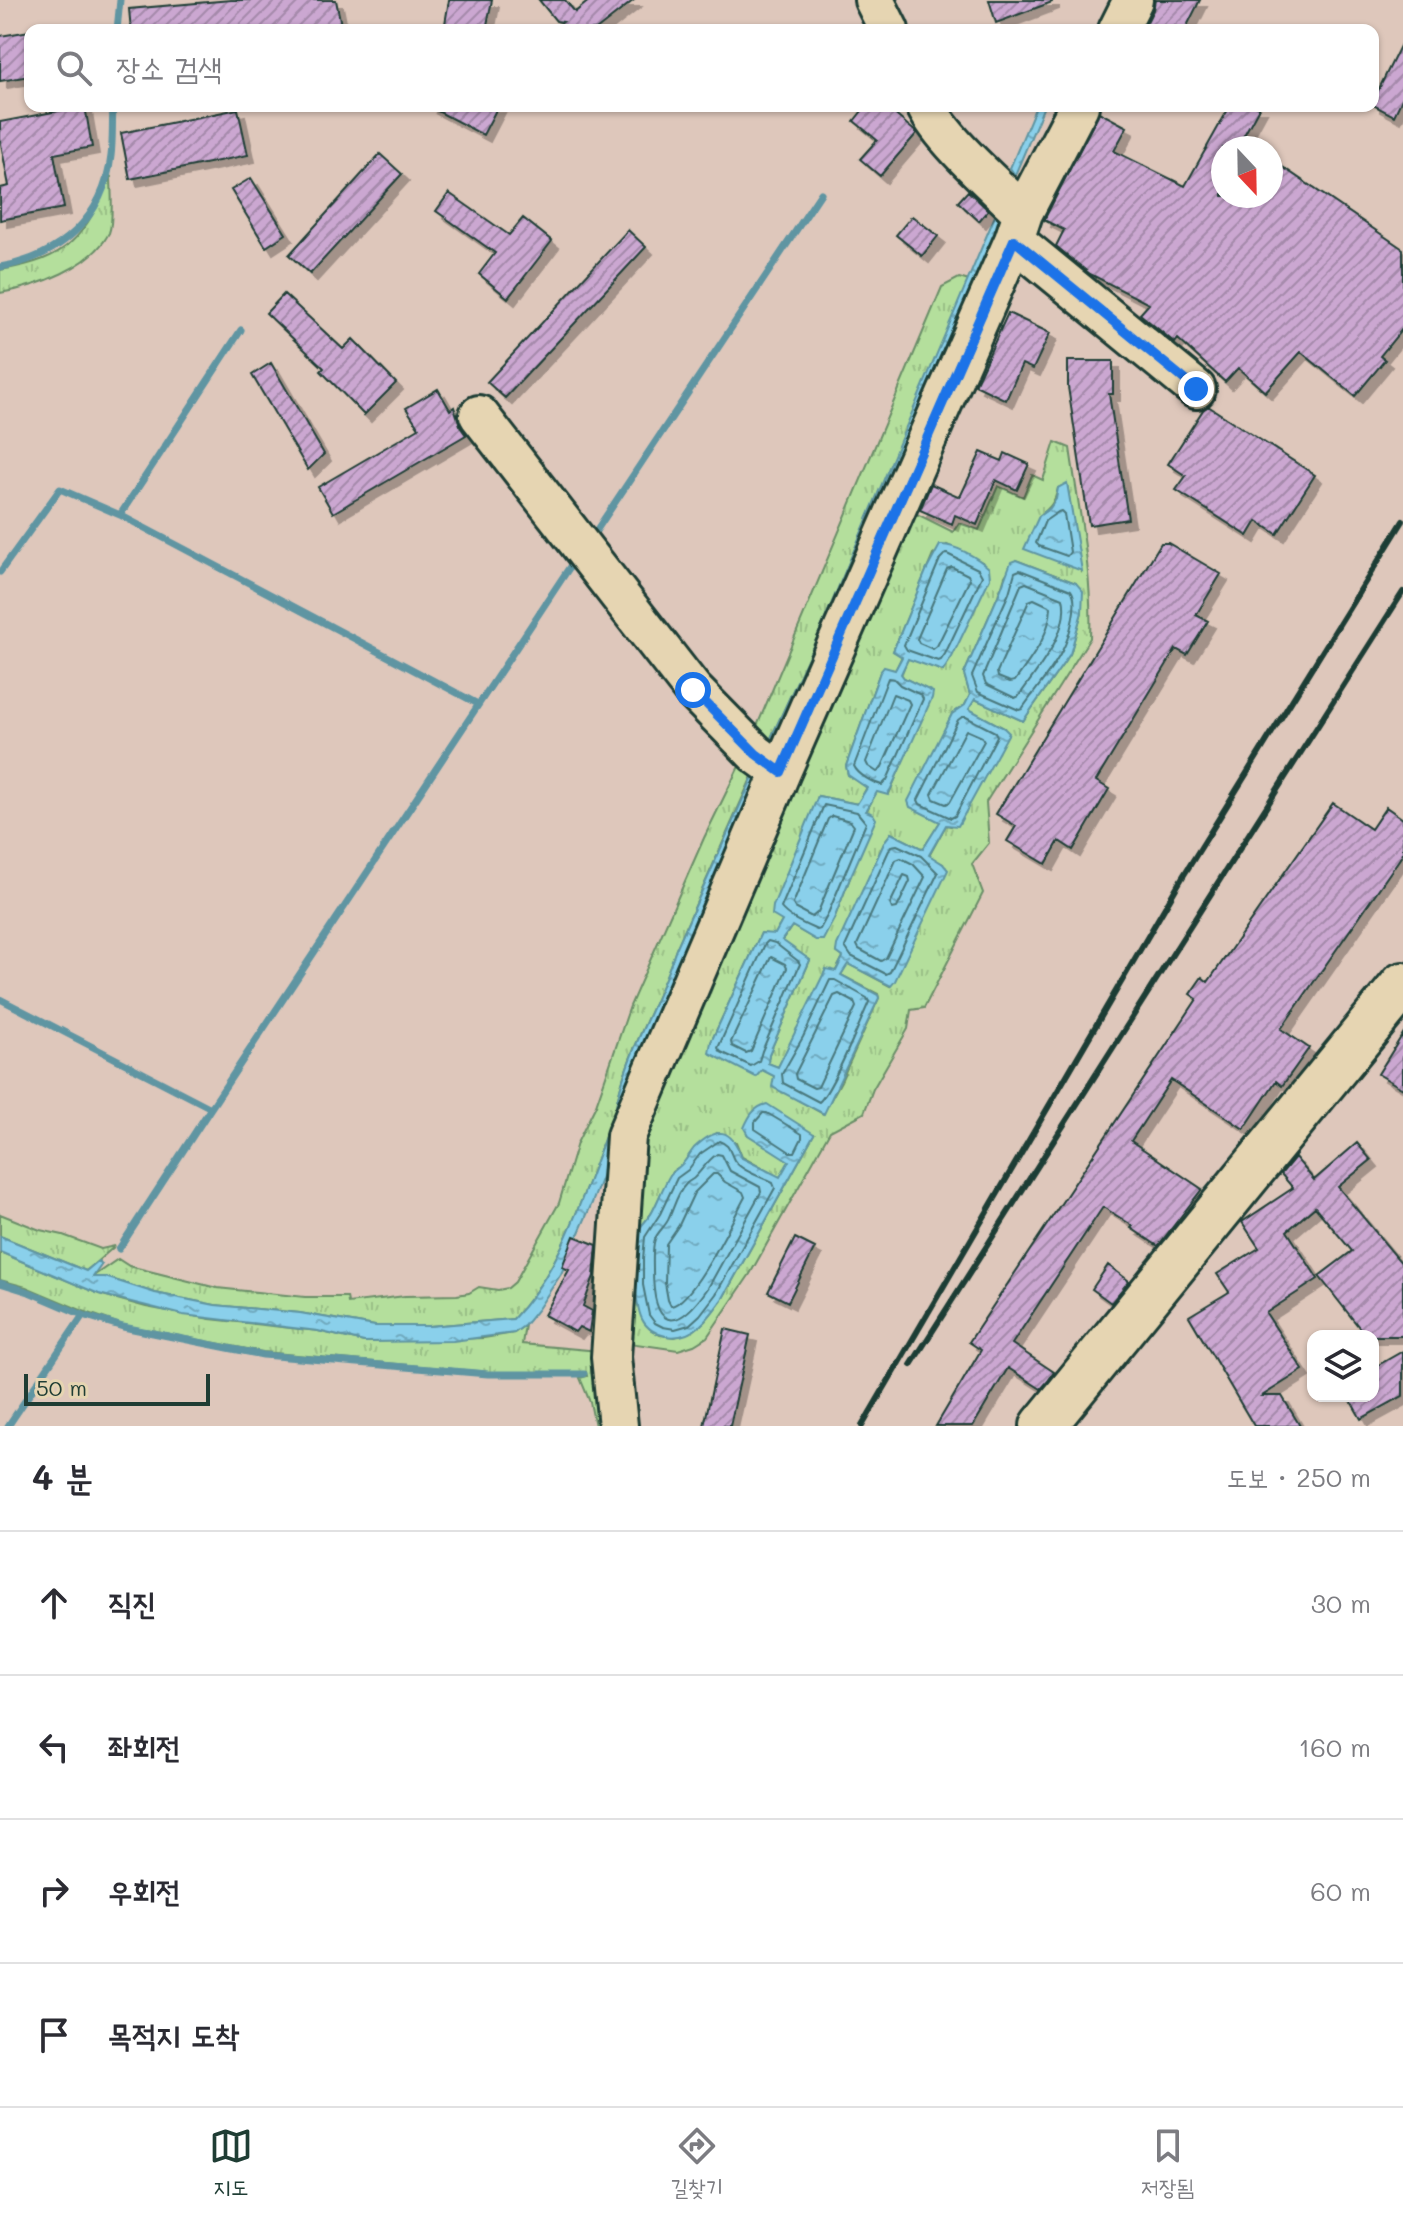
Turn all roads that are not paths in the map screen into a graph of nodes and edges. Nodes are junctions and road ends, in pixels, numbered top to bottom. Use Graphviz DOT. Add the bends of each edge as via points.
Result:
graph roads {
  1 [pos="874,0"];
  2 [pos="1133,0"];
  3 [pos="886,24"];
  4 [pos="1121,24"];
  5 [pos="931,112"];
  6 [pos="1076,112"];
  7 [pos="1019,227"];
  8 [pos="1196,389"];
  9 [pos="479,415"];
  10 [pos="768,763"];
  11 [pos="1403,985"];
  12 [pos="618,1426"];
  13 [pos="1043,1426"];
  1 -- 3 [label="street"];
  2 -- 4 [label="street"];
  5 -- 7 [label="street"];
  6 -- 7 [label="street"];
  7 -- 8 [label="street"];
  7 -- 10 [label="street"];
  9 -- 10 [label="street" via="693,690"];
  10 -- 12 [label="street" via="626,1136 611,1357"];
  11 -- 13 [label="main road"];
}
